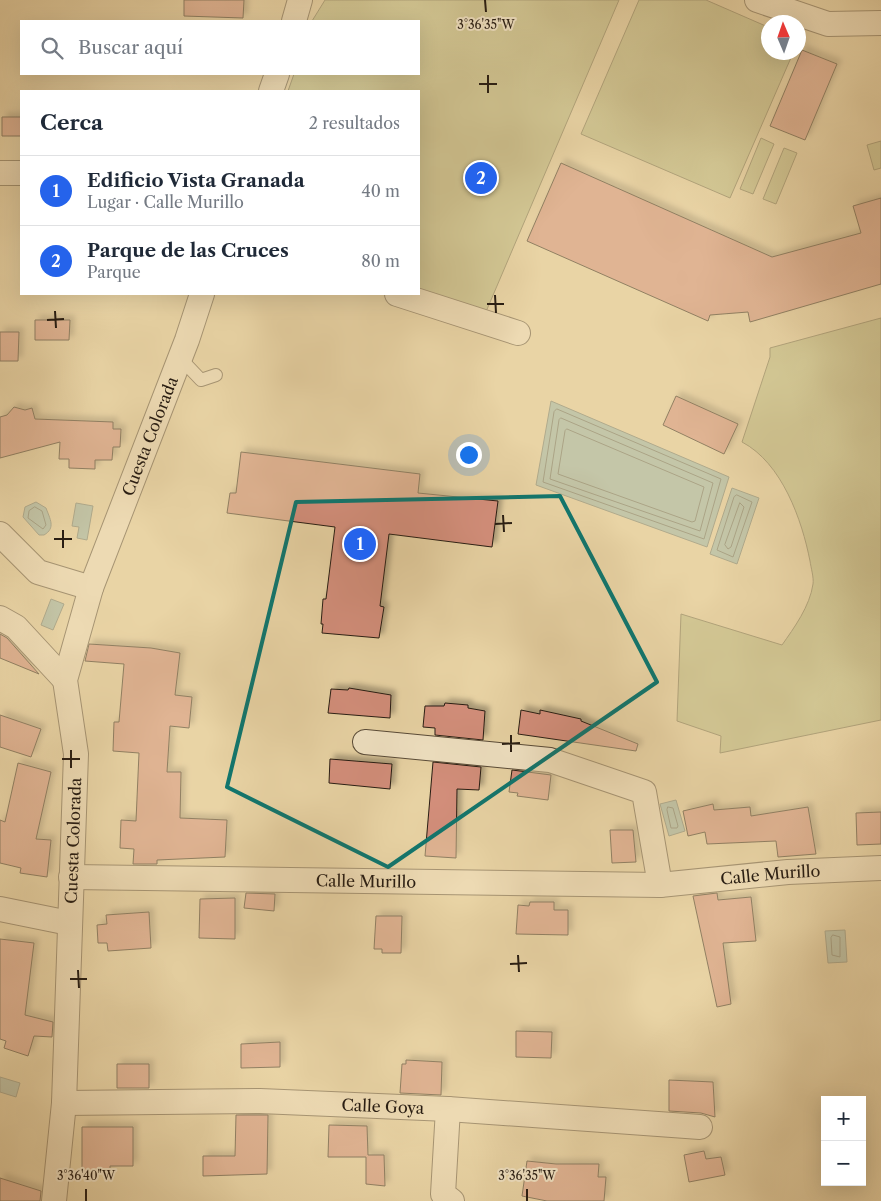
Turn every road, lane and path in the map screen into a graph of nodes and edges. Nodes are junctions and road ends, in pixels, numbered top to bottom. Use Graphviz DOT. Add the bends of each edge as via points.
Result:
graph roads {
  1 [pos="300,0"];
  2 [pos="757,0"];
  3 [pos="294,20"];
  4 [pos="881,24"];
  5 [pos="277,75"];
  6 [pos="271,90"];
  7 [pos="0,173"];
  8 [pos="20,174"];
  9 [pos="202,295"];
  10 [pos="399,295"];
  11 [pos="518,333"];
  12 [pos="180,358"];
  13 [pos="216,375"];
  14 [pos="0,534"];
  15 [pos="91,588"];
  16 [pos="0,618"];
  17 [pos="65,680"];
  18 [pos="365,742"];
  19 [pos="881,868"];
  20 [pos="71,876"];
  21 [pos="660,885"];
  22 [pos="0,909"];
  23 [pos="69,923"];
  24 [pos="64,1103"];
  25 [pos="448,1109"];
  26 [pos="700,1127"];
  27 [pos="54,1201"];
  28 [pos="452,1201"];
  1 -- 3 [label="street"];
  2 -- 4 [label="street" via="828,24"];
  5 -- 6 [label="street"];
  7 -- 8 [label="street"];
  9 -- 12 [label="street, Cuesta Colorada"];
  10 -- 11 [label="street"];
  12 -- 13 [label="lane" via="201,380"];
  12 -- 15 [label="street, Cuesta Colorada"];
  14 -- 15 [label="street" via="38,572"];
  15 -- 17 [label="street, Cuesta Colorada"];
  16 -- 17 [label="street" via="16,627"];
  17 -- 20 [label="street, Cuesta Colorada" via="76,754"];
  18 -- 21 [label="street" via="550,760 644,792"];
  19 -- 21 [label="street, Calle Murillo" via="788,872"];
  20 -- 21 [label="street, Calle Murillo"];
  20 -- 23 [label="street, Cuesta Colorada"];
  22 -- 23 [label="street"];
  23 -- 24 [label="street, Cuesta Colorada"];
  24 -- 25 [label="street, Calle Goya" via="260,1101"];
  24 -- 27 [label="street, Cuesta Colorada"];
  25 -- 26 [label="street, Calle Goya"];
  25 -- 28 [label="street" via="443,1194"];
}
